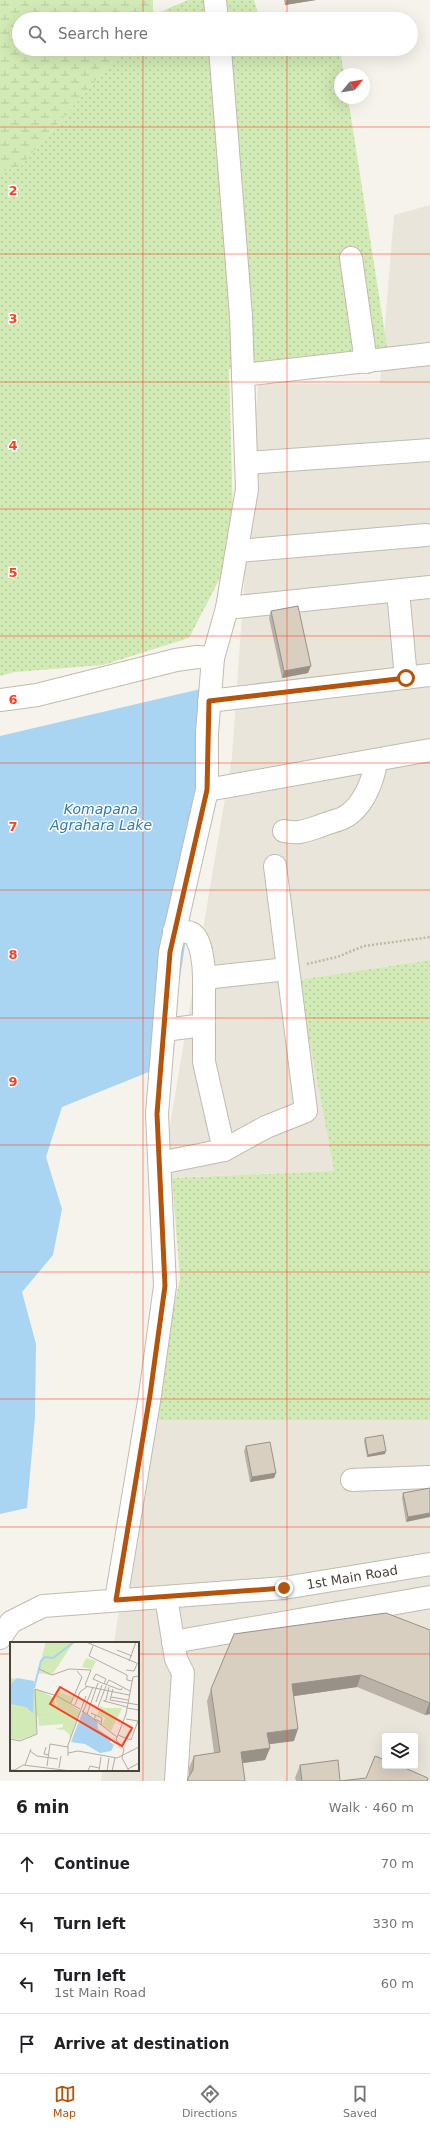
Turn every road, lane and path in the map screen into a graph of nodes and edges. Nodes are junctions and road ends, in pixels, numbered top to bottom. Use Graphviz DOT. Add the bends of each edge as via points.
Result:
graph roads {
  1 [pos="215,0"];
  2 [pos="216,12"];
  3 [pos="221,56"];
  4 [pos="351,258"];
  5 [pos="430,354"];
  6 [pos="366,362"];
  7 [pos="243,375"];
  8 [pos="430,450"];
  9 [pos="246,463"];
  10 [pos="426,535"];
  11 [pos="238,551"];
  12 [pos="430,587"];
  13 [pos="398,591"];
  14 [pos="227,608"];
  15 [pos="213,658"];
  16 [pos="430,675"];
  17 [pos="406,678"];
  18 [pos="0,700"];
  19 [pos="209,701"];
  20 [pos="430,750"];
  21 [pos="376,760"];
  22 [pos="207,790"];
  23 [pos="284,831"];
  24 [pos="275,866"];
  25 [pos="174,931"];
  26 [pos="430,937"];
  27 [pos="287,969"];
  28 [pos="204,978"];
  29 [pos="204,1026"];
  30 [pos="164,1030"];
  31 [pos="224,1150"];
  32 [pos="160,1163"];
  33 [pos="430,1477"];
  34 [pos="352,1480"];
  35 [pos="430,1564"];
  36 [pos="166,1597"];
  37 [pos="430,1597"];
  38 [pos="116,1600"];
  39 [pos="0,1638"];
  40 [pos="173,1642"];
  41 [pos="176,1781"];
  1 -- 2 [label="street"];
  3 -- 7 [label="street" via="241,316"];
  4 -- 6 [label="street"];
  5 -- 6 [label="street"];
  6 -- 7 [label="street"];
  7 -- 9 [label="street"];
  8 -- 9 [label="street"];
  9 -- 11 [label="street" via="247,489"];
  10 -- 11 [label="street"];
  11 -- 14 [label="street"];
  12 -- 13 [label="street"];
  13 -- 14 [label="street"];
  13 -- 17 [label="street"];
  14 -- 15 [label="street"];
  15 -- 18 [label="street" via="176,660 37,695"];
  15 -- 19 [label="street"];
  16 -- 17 [label="street"];
  17 -- 19 [label="street"];
  19 -- 22 [label="street"];
  20 -- 21 [label="street"];
  21 -- 22 [label="street"];
  21 -- 23 [label="street" via="375,774 356,808 344,817 298,833"];
  22 -- 25 [label="street"];
  24 -- 27 [label="street"];
  25 -- 28 [label="street" via="190,933 196,938 204,964"];
  25 -- 30 [label="street"];
  26 -- 27 [label="path" via="364,946 337,957"];
  27 -- 28 [label="street"];
  27 -- 31 [label="street" via="306,1111 266,1127"];
  28 -- 29 [label="street"];
  29 -- 30 [label="street"];
  29 -- 31 [label="street" via="204,1062"];
  30 -- 32 [label="street" via="157,1114"];
  31 -- 32 [label="street"];
  32 -- 38 [label="street" via="165,1286"];
  33 -- 34 [label="street"];
  35 -- 36 [label="street, 1st Main Road" via="284,1588"];
  36 -- 38 [label="street, 1st Main Road"];
  36 -- 40 [label="street"];
  37 -- 40 [label="street"];
  38 -- 39 [label="street, 1st Main Road" via="43,1606 11,1622"];
  40 -- 41 [label="street" via="176,1659 183,1673"];
}
